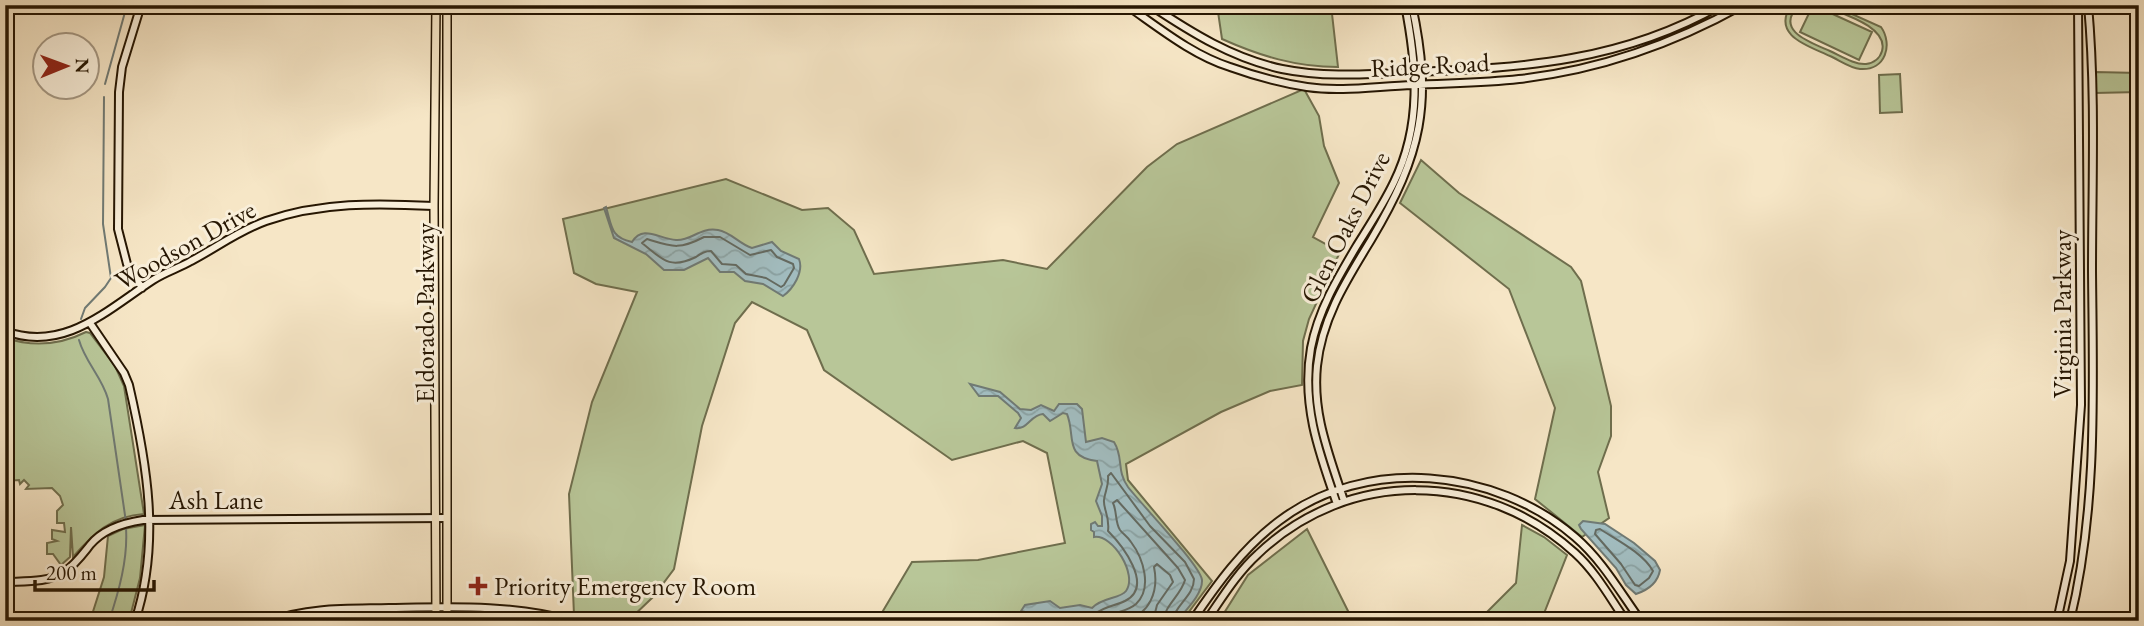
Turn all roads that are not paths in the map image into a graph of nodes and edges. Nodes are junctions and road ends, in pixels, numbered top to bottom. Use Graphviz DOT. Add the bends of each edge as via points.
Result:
graph roads {
  1 [pos="141,5"];
  2 [pos="436,5"];
  3 [pos="447,5"];
  4 [pos="1126,5"];
  5 [pos="1150,5"];
  6 [pos="1405,5"];
  7 [pos="1412,5"];
  8 [pos="1721,5"];
  9 [pos="1743,5"];
  10 [pos="2078,5"];
  11 [pos="2088,5"];
  12 [pos="2079,36"];
  13 [pos="2092,66"];
  14 [pos="1415,72"];
  15 [pos="1423,72"];
  16 [pos="1349,76"];
  17 [pos="1420,85"];
  18 [pos="1349,88"];
  19 [pos="434,205"];
  20 [pos="142,288"];
  21 [pos="90,323"];
  22 [pos="5,331"];
  23 [pos="1337,491"];
  24 [pos="1341,503"];
  25 [pos="435,518"];
  26 [pos="447,518"];
  27 [pos="147,519"];
  28 [pos="5,582"];
  29 [pos="436,608"];
  30 [pos="447,608"];
  31 [pos="436,620"];
  32 [pos="447,620"];
  33 [pos="135,621"];
  34 [pos="271,621"];
  35 [pos="366,621"];
  36 [pos="482,621"];
  37 [pos="572,621"];
  38 [pos="1192,621"];
  39 [pos="1206,621"];
  40 [pos="1626,621"];
  41 [pos="1641,621"];
  42 [pos="2057,621"];
  43 [pos="2070,621"];
  1 -- 20 [label="main road" via="122,67 118,229 127,264"];
  2 -- 19 [label="main road, Eldorado Parkway"];
  3 -- 26 [label="main road, Eldorado Parkway"];
  4 -- 18 [label="main road, Ridge Road" via="1177,40 1227,66 1275,81"];
  5 -- 16 [label="main road, Ridge Road" via="1232,54 1282,69"];
  6 -- 14 [label="main road, Glen Oaks Drive"];
  7 -- 15 [label="main road, Glen Oaks Drive"];
  8 -- 15 [label="main road, Ridge Road" via="1676,28 1594,54 1532,66"];
  9 -- 17 [label="main road, Ridge Road" via="1703,28 1614,61 1534,78"];
  10 -- 12 [label="main road, Virginia Parkway"];
  11 -- 13 [label="main road, Virginia Parkway"];
  12 -- 13 [label="main road" via="2083,62"];
  12 -- 42 [label="main road, Virginia Parkway" via="2080,450 2070,565"];
  13 -- 43 [label="main road, Virginia Parkway" via="2091,464"];
  14 -- 15 [label="main road, Ridge Road"];
  14 -- 16 [label="main road, Ridge Road"];
  14 -- 17 [label="main road, Glen Oaks Drive"];
  15 -- 17 [label="main road, Glen Oaks Drive"];
  16 -- 18 [label="main road"];
  17 -- 18 [label="main road, Ridge Road"];
  17 -- 23 [label="main road, Glen Oaks Drive" via="1394,189 1334,301 1318,355 1317,412"];
  19 -- 20 [label="main road, Woodson Drive" via="342,205 289,214 239,233"];
  19 -- 25 [label="main road, Eldorado Parkway"];
  20 -- 21 [label="main road, Woodson Drive"];
  21 -- 22 [label="main road, Woodson Drive" via="48,338"];
  21 -- 27 [label="main road" via="129,385 146,471"];
  23 -- 24 [label="main road, Glen Oaks Drive"];
  23 -- 38 [label="main road" via="1285,517 1253,543 1228,569"];
  23 -- 41 [label="main road" via="1394,479 1432,478 1478,485 1524,503 1577,539"];
  24 -- 39 [label="main road" via="1308,517 1265,547"];
  24 -- 40 [label="main road" via="1422,488 1504,508 1573,552"];
  25 -- 26 [label="main road, Ash Lane"];
  25 -- 27 [label="main road, Ash Lane"];
  25 -- 29 [label="main road, Eldorado Parkway"];
  26 -- 30 [label="main road, Eldorado Parkway"];
  27 -- 28 [label="main road, Ash Lane" via="112,528 62,574"];
  27 -- 33 [label="main road" via="149,559"];
  29 -- 30 [label="main road"];
  29 -- 31 [label="main road, Eldorado Parkway"];
  29 -- 34 [label="main road" via="317,610"];
  30 -- 32 [label="main road, Eldorado Parkway"];
  30 -- 37 [label="main road" via="519,611"];
  31 -- 32 [label="main road"];
  31 -- 35 [label="main road"];
  32 -- 36 [label="main road"];
}
